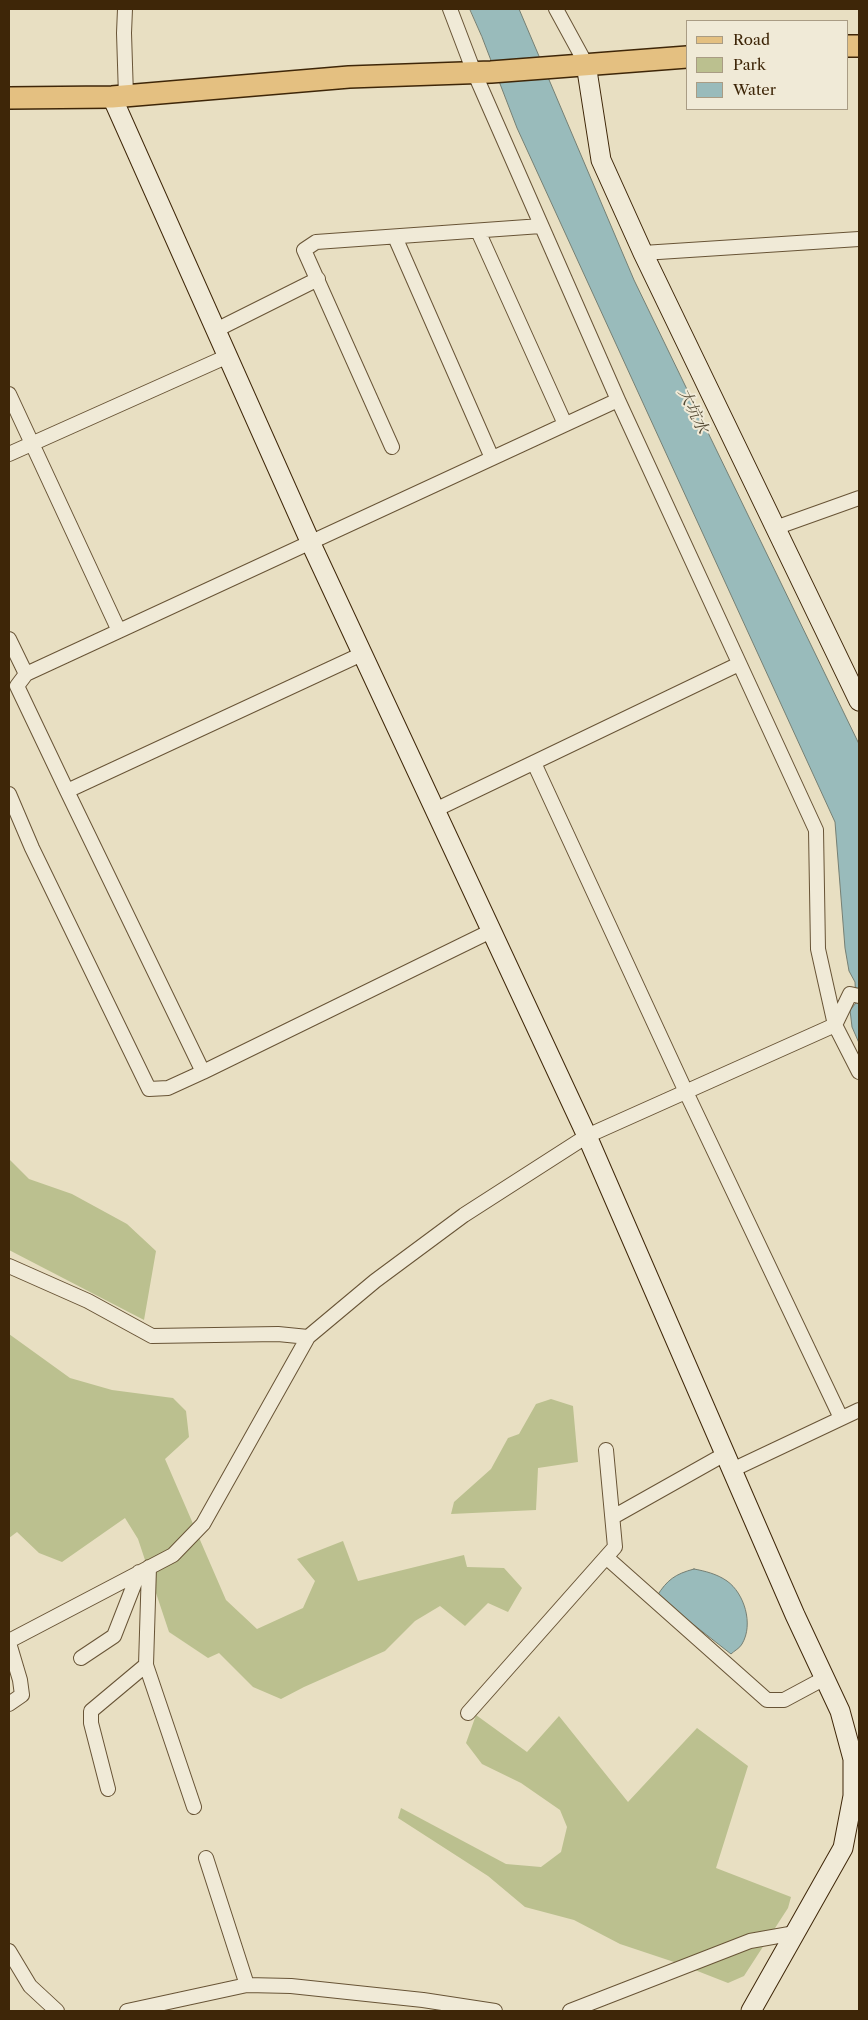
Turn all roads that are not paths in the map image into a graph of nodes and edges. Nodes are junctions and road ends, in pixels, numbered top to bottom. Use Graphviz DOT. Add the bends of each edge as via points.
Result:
graph roads {
  1 [pos="126,9"];
  2 [pos="450,9"];
  3 [pos="556,9"];
  4 [pos="686,58"];
  5 [pos="576,65"];
  6 [pos="483,72"];
  7 [pos="119,96"];
  8 [pos="9,98"];
  9 [pos="540,226"];
  10 [pos="478,231"];
  11 [pos="395,236"];
  12 [pos="859,239"];
  13 [pos="643,252"];
  14 [pos="318,279"];
  15 [pos="216,330"];
  16 [pos="228,356"];
  17 [pos="9,394"];
  18 [pos="618,400"];
  19 [pos="565,424"];
  20 [pos="32,443"];
  21 [pos="392,448"];
  22 [pos="9,454"];
  23 [pos="492,458"];
  24 [pos="859,498"];
  25 [pos="775,528"];
  26 [pos="311,542"];
  27 [pos="119,631"];
  28 [pos="9,639"];
  29 [pos="362,654"];
  30 [pos="739,664"];
  31 [pos="26,674"];
  32 [pos="13,688"];
  33 [pos="859,701"];
  34 [pos="534,763"];
  35 [pos="67,791"];
  36 [pos="9,794"];
  37 [pos="435,810"];
  38 [pos="491,931"];
  39 [pos="854,995"];
  40 [pos="835,1025"];
  41 [pos="203,1072"];
  42 [pos="859,1072"];
  43 [pos="686,1092"];
  44 [pos="586,1136"];
  45 [pos="9,1266"];
  46 [pos="308,1337"];
  47 [pos="859,1410"];
  48 [pos="841,1418"];
  49 [pos="606,1450"];
  50 [pos="729,1462"];
  51 [pos="613,1517"];
  52 [pos="606,1557"];
  53 [pos="144,1570"];
  54 [pos="9,1642"];
  55 [pos="82,1658"];
  56 [pos="146,1665"];
  57 [pos="825,1678"];
  58 [pos="9,1704"];
  59 [pos="468,1713"];
  60 [pos="108,1789"];
  61 [pos="194,1807"];
  62 [pos="851,1845"];
  63 [pos="206,1858"];
  64 [pos="795,1933"];
  65 [pos="9,1952"];
  66 [pos="247,1985"];
  67 [pos="57,2011"];
  68 [pos="127,2011"];
  69 [pos="495,2011"];
  70 [pos="570,2011"];
  71 [pos="751,2011"];
  1 -- 7 [label="street"];
  2 -- 6 [label="street"];
  3 -- 5 [label="street"];
  4 -- 5 [label="main road"];
  5 -- 6 [label="main road"];
  5 -- 13 [label="main road" via="601,160"];
  6 -- 7 [label="main road" via="349,77"];
  6 -- 9 [label="street"];
  7 -- 8 [label="main road"];
  7 -- 15 [label="main road"];
  9 -- 10 [label="street"];
  9 -- 18 [label="street"];
  10 -- 11 [label="street"];
  10 -- 19 [label="street"];
  11 -- 14 [label="street" via="316,242 304,250"];
  11 -- 23 [label="street"];
  12 -- 13 [label="street"];
  13 -- 25 [label="main road"];
  14 -- 15 [label="street"];
  14 -- 21 [label="street"];
  15 -- 16 [label="main road"];
  16 -- 20 [label="street"];
  16 -- 26 [label="main road"];
  17 -- 20 [label="street"];
  18 -- 19 [label="street"];
  18 -- 30 [label="street"];
  19 -- 23 [label="street"];
  20 -- 22 [label="street"];
  20 -- 27 [label="street"];
  23 -- 26 [label="street"];
  24 -- 25 [label="street"];
  25 -- 33 [label="main road"];
  26 -- 27 [label="street"];
  26 -- 29 [label="main road"];
  27 -- 31 [label="street"];
  28 -- 31 [label="street"];
  29 -- 35 [label="street"];
  29 -- 37 [label="main road"];
  30 -- 34 [label="street"];
  30 -- 40 [label="street" via="816,830 818,949"];
  31 -- 32 [label="street"];
  32 -- 35 [label="street"];
  34 -- 37 [label="street"];
  34 -- 43 [label="street"];
  35 -- 41 [label="street"];
  36 -- 41 [label="street" via="148,1089 168,1088"];
  37 -- 38 [label="main road"];
  38 -- 41 [label="street"];
  38 -- 44 [label="main road"];
  39 -- 40 [label="street"];
  40 -- 42 [label="street"];
  40 -- 43 [label="street"];
  43 -- 44 [label="street"];
  43 -- 48 [label="street"];
  44 -- 46 [label="street" via="464,1215 374,1281"];
  44 -- 50 [label="main road"];
  45 -- 46 [label="street" via="88,1301 152,1336 278,1334"];
  46 -- 53 [label="street" via="203,1524 173,1555"];
  47 -- 48 [label="street"];
  48 -- 50 [label="street"];
  49 -- 51 [label="street"];
  50 -- 51 [label="street"];
  50 -- 57 [label="main road"];
  51 -- 52 [label="street" via="615,1547"];
  52 -- 57 [label="street" via="767,1700 784,1700"];
  52 -- 59 [label="street"];
  53 -- 54 [label="street"];
  53 -- 55 [label="street" via="114,1636"];
  53 -- 56 [label="street"];
  54 -- 58 [label="street" via="22,1695"];
  56 -- 60 [label="street" via="91,1711 91,1723"];
  56 -- 61 [label="street"];
  57 -- 62 [label="main road" via="840,1711 852,1759"];
  62 -- 64 [label="main road"];
  63 -- 66 [label="street"];
  64 -- 70 [label="street" via="750,1942"];
  64 -- 71 [label="main road"];
  65 -- 67 [label="street" via="30,1986"];
  66 -- 68 [label="street"];
  66 -- 69 [label="street" via="291,1986"];
}
